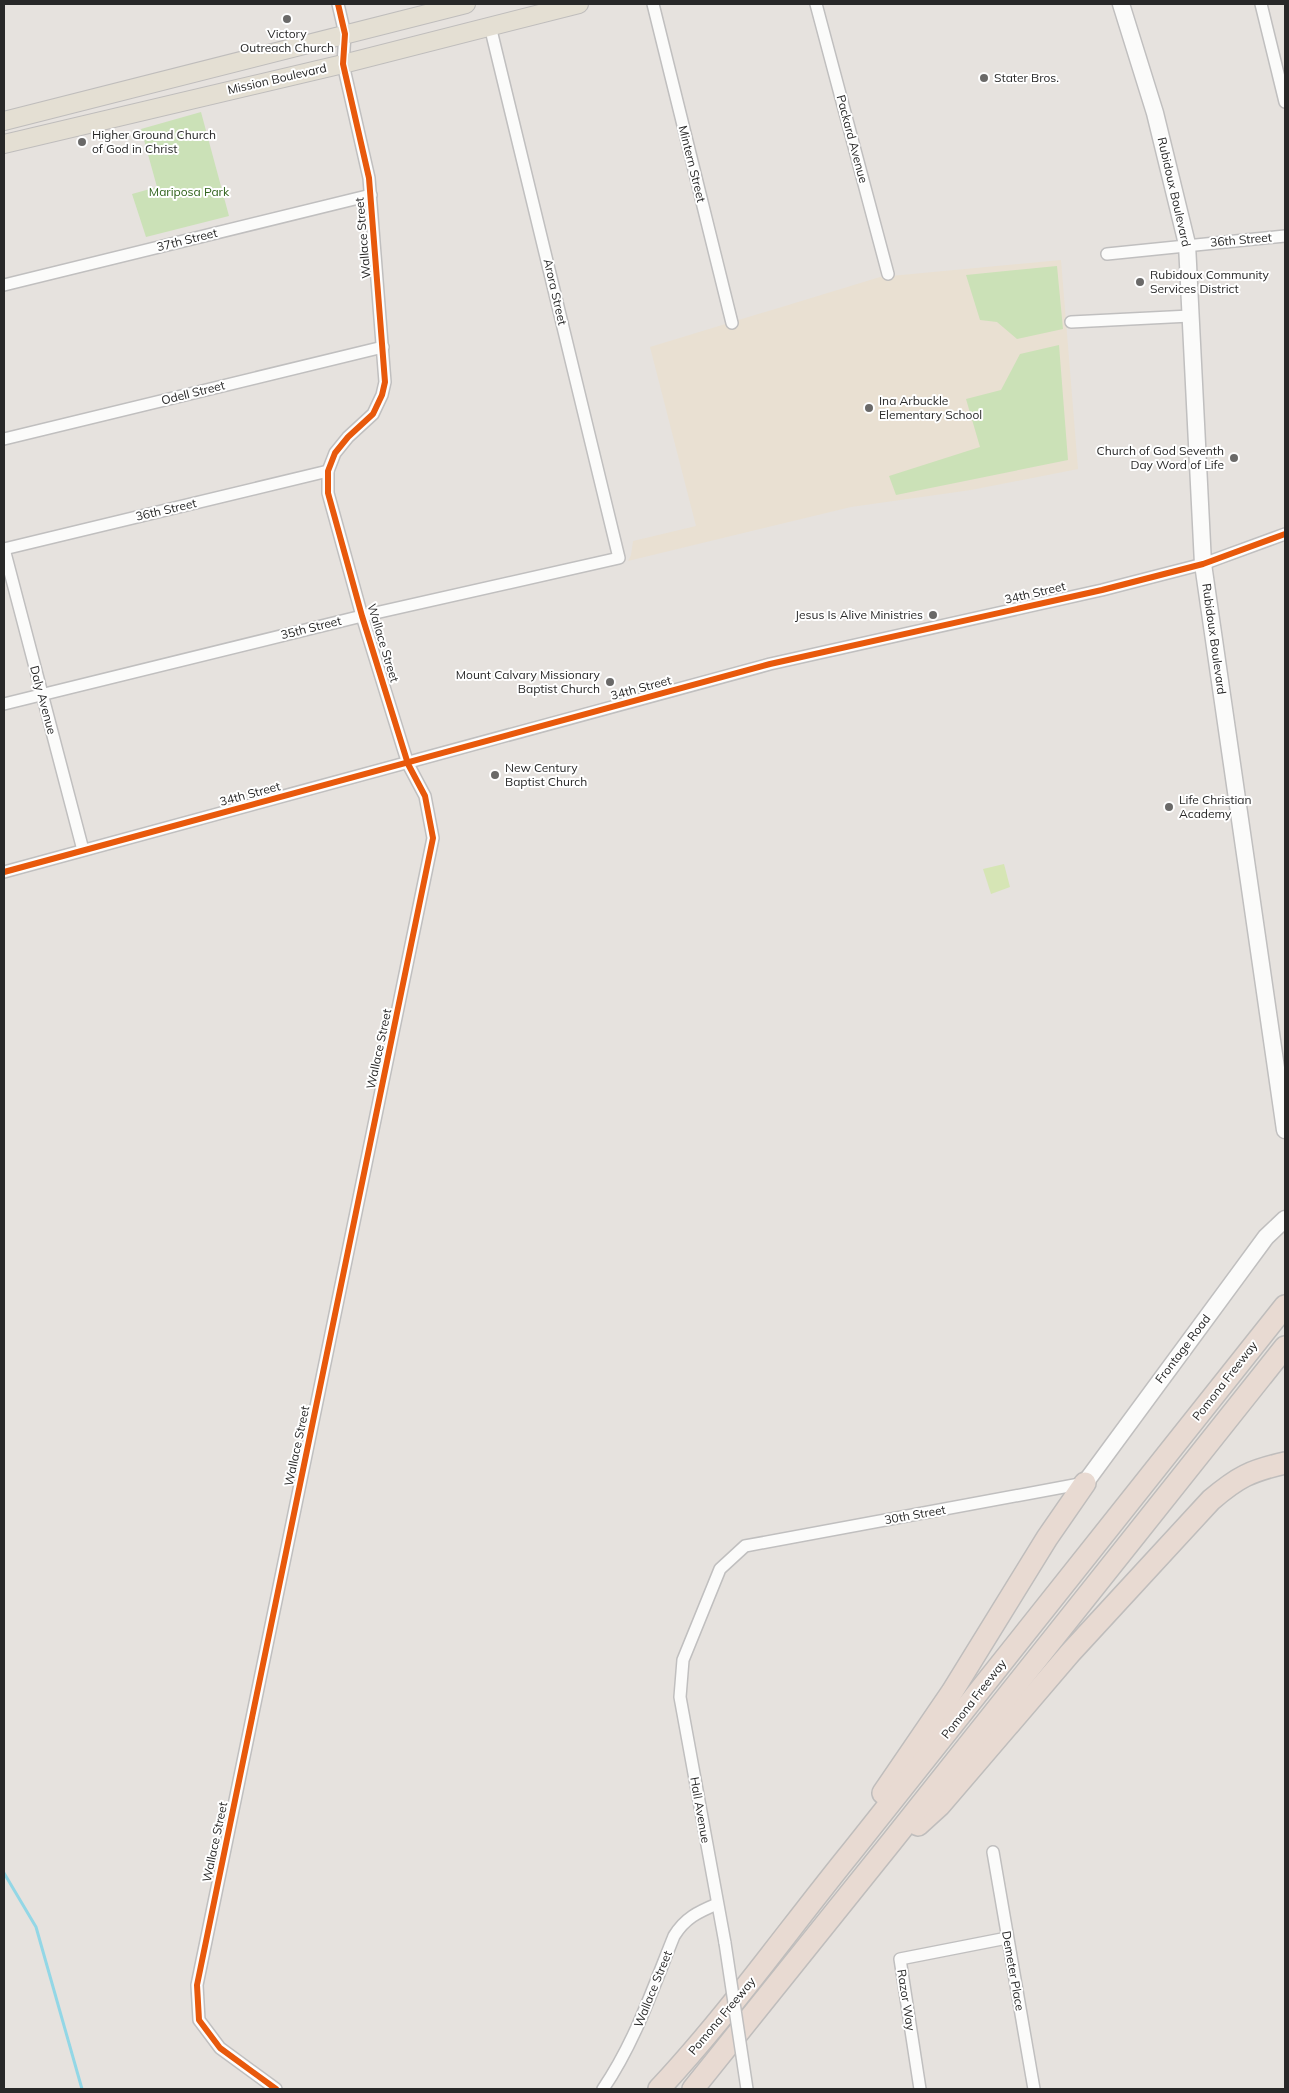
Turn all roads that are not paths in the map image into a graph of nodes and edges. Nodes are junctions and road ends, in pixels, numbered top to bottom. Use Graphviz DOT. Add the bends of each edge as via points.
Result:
graph roads {
  1 [pos="338,4"];
  2 [pos="466,4"];
  3 [pos="579,4"];
  4 [pos="653,4"];
  5 [pos="816,4"];
  6 [pos="1121,4"];
  7 [pos="1261,4"];
  8 [pos="490,26"];
  9 [pos="345,34"];
  10 [pos="343,64"];
  11 [pos="1285,102"];
  12 [pos="4,121"];
  13 [pos="4,144"];
  14 [pos="370,195"];
  15 [pos="1285,236"];
  16 [pos="1187,244"];
  17 [pos="1107,254"];
  18 [pos="888,274"];
  19 [pos="4,285"];
  20 [pos="1190,316"];
  21 [pos="1071,322"];
  22 [pos="732,323"];
  23 [pos="383,346"];
  24 [pos="4,439"];
  25 [pos="328,471"];
  26 [pos="1285,534"];
  27 [pos="4,549"];
  28 [pos="619,558"];
  29 [pos="1203,564"];
  30 [pos="362,616"];
  31 [pos="42,694"];
  32 [pos="4,704"];
  33 [pos="408,764"];
  34 [pos="83,850"];
  35 [pos="4,872"];
  36 [pos="1285,1130"];
  37 [pos="1285,1219"];
  38 [pos="1285,1306"];
  39 [pos="1285,1347"];
  40 [pos="1285,1463"];
  41 [pos="1084,1483"];
  42 [pos="745,1546"];
  43 [pos="993,1852"];
  44 [pos="872,1868"];
  45 [pos="717,1904"];
  46 [pos="788,1930"];
  47 [pos="1007,1938"];
  48 [pos="276,2089"];
  49 [pos="603,2089"];
  50 [pos="659,2089"];
  51 [pos="693,2089"];
  52 [pos="747,2089"];
  53 [pos="920,2089"];
  54 [pos="1034,2089"];
  1 -- 9 [label="street, Wallace Street"];
  2 -- 9 [label="main road, Mission Boulevard"];
  3 -- 8 [label="main road, Mission Boulevard"];
  4 -- 22 [label="street, Mintern Street"];
  5 -- 18 [label="street, Packard Avenue"];
  6 -- 16 [label="main road, Rubidoux Boulevard" via="1155,113"];
  7 -- 11 [label="street"];
  8 -- 10 [label="main road, Mission Boulevard"];
  8 -- 28 [label="street, Arora Street"];
  9 -- 10 [label="street, Wallace Street"];
  9 -- 12 [label="main road, Mission Boulevard"];
  10 -- 13 [label="main road, Mission Boulevard"];
  10 -- 14 [label="street, Wallace Street" via="365,154"];
  14 -- 19 [label="street, 37th Street"];
  14 -- 23 [label="street, Wallace Street"];
  15 -- 16 [label="street, 36th Street"];
  16 -- 17 [label="street, 36th Street"];
  16 -- 20 [label="main road, Rubidoux Boulevard"];
  20 -- 21 [label="street"];
  20 -- 29 [label="main road, Rubidoux Boulevard"];
  23 -- 24 [label="street, Odell Street"];
  23 -- 25 [label="street, Wallace Street" via="385,382 378,404 368,419 340,444"];
  25 -- 27 [label="street, 36th Street"];
  25 -- 30 [label="street, Wallace Street" via="328,493"];
  26 -- 29 [label="street, 34th Street"];
  27 -- 31 [label="street, Daly Avenue"];
  28 -- 30 [label="street, 35th Street"];
  29 -- 33 [label="street, 34th Street" via="1102,590 770,664"];
  29 -- 36 [label="main road, Rubidoux Boulevard"];
  30 -- 31 [label="street, 35th Street"];
  30 -- 33 [label="street, Wallace Street"];
  31 -- 32 [label="street, 35th Street"];
  31 -- 34 [label="street, Daly Avenue"];
  33 -- 34 [label="street, 34th Street"];
  33 -- 48 [label="street, Wallace Street" via="425,796 433,838 430,861 197,1985 199,2020 220,2048"];
  34 -- 35 [label="street, 34th Street"];
  37 -- 41 [label="main road, Frontage Road" via="1266,1237"];
  38 -- 46 [label="highway, Pomona Freeway"];
  39 -- 44 [label="highway, Pomona Freeway"];
  40 -- 44 [label="highway" via="1257,1470 1233,1482 1210,1500 1071,1652 940,1805"];
  41 -- 42 [label="street, 30th Street"];
  41 -- 46 [label="highway" via="952,1692"];
  42 -- 45 [label="street, Hall Avenue" via="720,1569 683,1660 680,1697"];
  43 -- 47 [label="street, Demeter Place"];
  44 -- 51 [label="highway, Pomona Freeway"];
  45 -- 49 [label="street, Wallace Street" via="695,1913 682,1923 635,2033"];
  45 -- 52 [label="street, Hall Avenue, bridge"];
  46 -- 50 [label="highway, Pomona Freeway" via="752,1980"];
  47 -- 53 [label="street, Razor Way" via="900,1959"];
  47 -- 54 [label="street, Demeter Place"];
}
